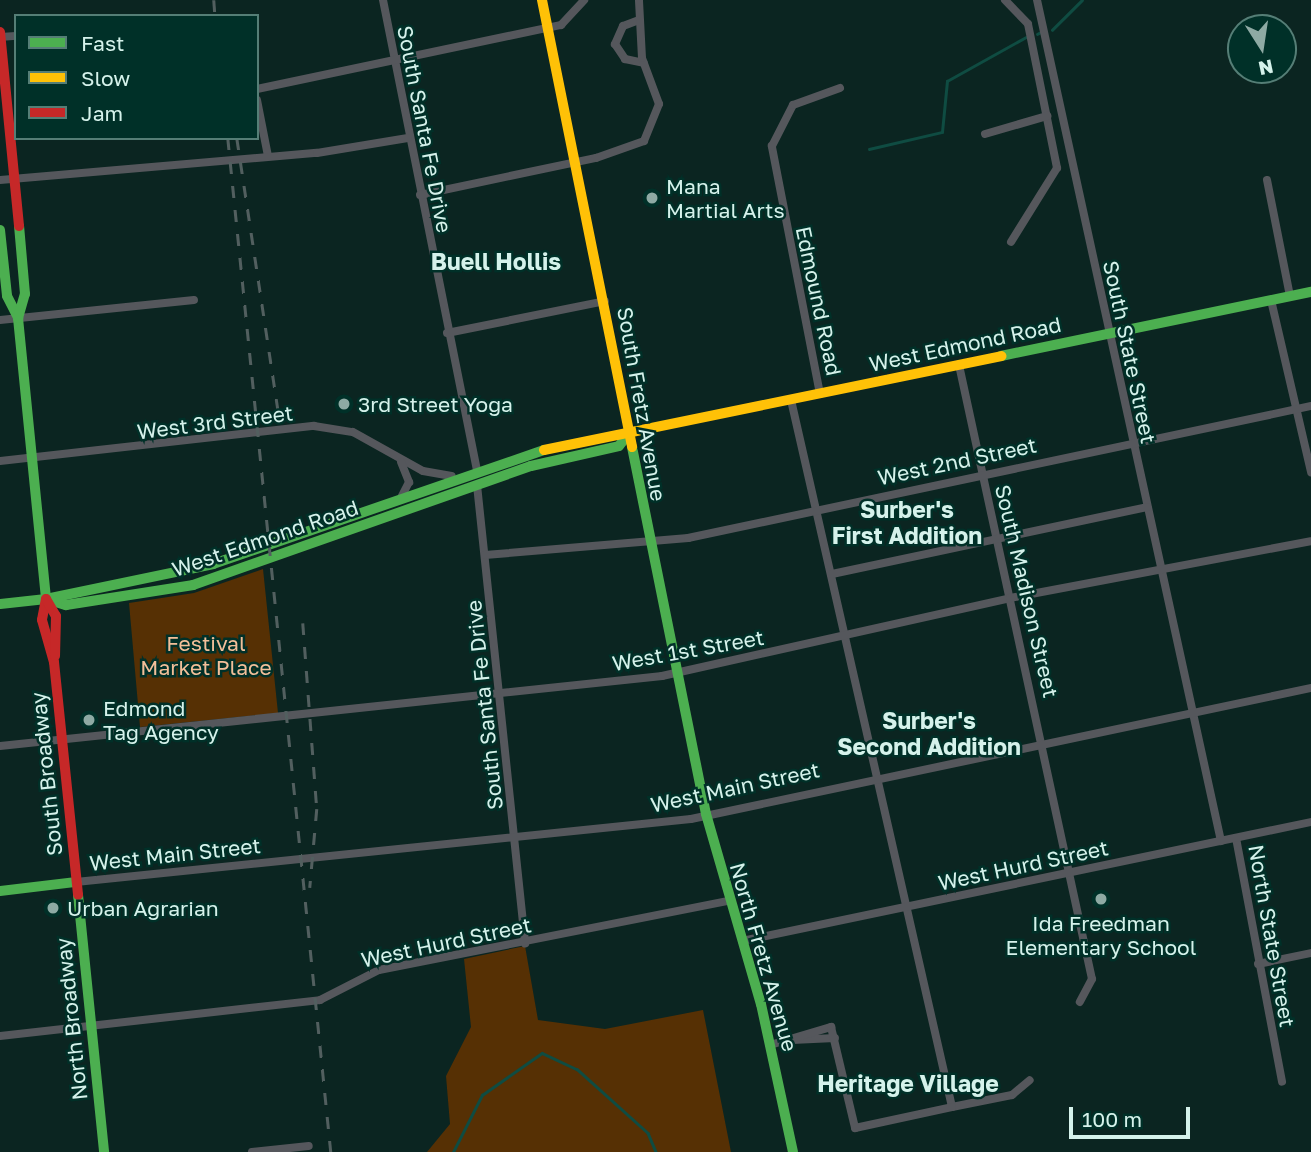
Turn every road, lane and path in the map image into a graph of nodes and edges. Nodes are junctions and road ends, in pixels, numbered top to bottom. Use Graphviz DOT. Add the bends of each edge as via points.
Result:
graph roads {
  1 [pos="383,0"];
  2 [pos="542,0"];
  3 [pos="584,0"];
  4 [pos="639,0"];
  5 [pos="1005,0"];
  6 [pos="1037,0"];
  7 [pos="639,20"];
  8 [pos="548,28"];
  9 [pos="0,32"];
  10 [pos="0,37"];
  11 [pos="394,59"];
  12 [pos="1049,60"];
  13 [pos="644,63"];
  14 [pos="1036,64"];
  15 [pos="259,89"];
  16 [pos="840,89"];
  17 [pos="259,110"];
  18 [pos="1047,116"];
  19 [pos="985,134"];
  20 [pos="408,138"];
  21 [pos="268,156"];
  22 [pos="578,161"];
  23 [pos="14,178"];
  24 [pos="0,180"];
  25 [pos="1267,180"];
  26 [pos="420,195"];
  27 [pos="0,230"];
  28 [pos="1011,242"];
  29 [pos="1311,292"];
  30 [pos="1290,296"];
  31 [pos="194,300"];
  32 [pos="1271,300"];
  33 [pos="605,301"];
  34 [pos="18,317"];
  35 [pos="0,320"];
  36 [pos="447,333"];
  37 [pos="1109,335"];
  38 [pos="959,365"];
  39 [pos="820,394"];
  40 [pos="791,400"];
  41 [pos="1311,406"];
  42 [pos="1296,409"];
  43 [pos="626,437"];
  44 [pos="1132,444"];
  45 [pos="397,457"];
  46 [pos="31,459"];
  47 [pos="0,461"];
  48 [pos="477,469"];
  49 [pos="1311,472"];
  50 [pos="982,473"];
  51 [pos="460,476"];
  52 [pos="477,485"];
  53 [pos="402,496"];
  54 [pos="1147,507"];
  55 [pos="816,510"];
  56 [pos="999,538"];
  57 [pos="648,541"];
  58 [pos="1311,541"];
  59 [pos="485,555"];
  60 [pos="1159,571"];
  61 [pos="832,574"];
  62 [pos="1010,598"];
  63 [pos="46,599"];
  64 [pos="0,604"];
  65 [pos="845,637"];
  66 [pos="676,673"];
  67 [pos="1311,688"];
  68 [pos="501,694"];
  69 [pos="1189,712"];
  70 [pos="62,740"];
  71 [pos="1042,742"];
  72 [pos="0,746"];
  73 [pos="876,776"];
  74 [pos="706,814"];
  75 [pos="1311,822"];
  76 [pos="516,838"];
  77 [pos="1236,838"];
  78 [pos="1221,841"];
  79 [pos="1071,874"];
  80 [pos="76,882"];
  81 [pos="0,891"];
  82 [pos="728,901"];
  83 [pos="903,908"];
  84 [pos="743,941"];
  85 [pos="525,943"];
  86 [pos="1311,953"];
  87 [pos="1258,964"];
  88 [pos="1080,1002"];
  89 [pos="91,1026"];
  90 [pos="0,1036"];
  91 [pos="835,1038"];
  92 [pos="792,1040"];
  93 [pos="770,1045"];
  94 [pos="1030,1080"];
  95 [pos="1282,1082"];
  96 [pos="952,1107"];
  97 [pos="309,1146"];
  98 [pos="104,1152"];
  99 [pos="252,1152"];
  100 [pos="793,1152"];
  1 -- 11 [label="street, South Santa Fe Drive"];
  2 -- 8 [label="main road, South Fretz Avenue"];
  3 -- 8 [label="street" via="570,21"];
  4 -- 7 [label="street"];
  5 -- 14 [label="street" via="1025,18"];
  6 -- 12 [label="street, South State Street"];
  7 -- 13 [label="street"];
  7 -- 13 [label="street" via="623,26 615,44 625,59"];
  8 -- 11 [label="street"];
  8 -- 22 [label="main road, South Fretz Avenue"];
  9 -- 10 [label="main road, South Broadway"];
  10 -- 23 [label="main road, South Broadway"];
  11 -- 15 [label="street"];
  11 -- 20 [label="street, South Santa Fe Drive"];
  12 -- 14 [label="street"];
  12 -- 37 [label="street, South State Street"];
  13 -- 22 [label="street" via="659,104 652,132 635,146"];
  14 -- 18 [label="street"];
  16 -- 39 [label="street, Edmound Road" via="793,105 773,134 772,146"];
  17 -- 21 [label="street"];
  18 -- 19 [label="street"];
  18 -- 28 [label="street" via="1055,177"];
  20 -- 21 [label="street"];
  20 -- 26 [label="street, South Santa Fe Drive"];
  21 -- 23 [label="street"];
  22 -- 26 [label="street"];
  22 -- 33 [label="main road, South Fretz Avenue"];
  23 -- 24 [label="street"];
  23 -- 34 [label="main road, South Broadway" via="25,294"];
  25 -- 30 [label="street"];
  26 -- 36 [label="street, South Santa Fe Drive"];
  27 -- 34 [label="main road, South Broadway" via="7,296"];
  29 -- 30 [label="main road, West Edmond Road"];
  30 -- 32 [label="main road, West Edmond Road"];
  31 -- 34 [label="street"];
  32 -- 37 [label="main road, West Edmond Road"];
  32 -- 42 [label="street"];
  33 -- 36 [label="street"];
  33 -- 43 [label="main road, South Fretz Avenue"];
  34 -- 35 [label="street"];
  34 -- 46 [label="main road, South Broadway"];
  36 -- 48 [label="street, South Santa Fe Drive"];
  37 -- 38 [label="main road, West Edmond Road"];
  37 -- 44 [label="street, South State Street"];
  38 -- 39 [label="main road, West Edmond Road"];
  38 -- 50 [label="street, South Madison Street"];
  39 -- 40 [label="main road, West Edmond Road"];
  40 -- 43 [label="main road, West Edmond Road"];
  40 -- 55 [label="street"];
  41 -- 42 [label="street, West 2nd Street"];
  42 -- 44 [label="street, West 2nd Street"];
  42 -- 49 [label="street"];
  43 -- 48 [label="main road, West Edmond Road" via="576,442"];
  43 -- 52 [label="main road, West Edmond Road" via="619,446"];
  43 -- 57 [label="main road, South Fretz Avenue"];
  44 -- 50 [label="street, West 2nd Street"];
  44 -- 54 [label="street, South State Street"];
  45 -- 46 [label="street, West 3rd Street" via="354,432 314,426"];
  45 -- 51 [label="street, West 3rd Street" via="435,476"];
  45 -- 53 [label="street" via="409,482"];
  46 -- 47 [label="street, West 3rd Street"];
  46 -- 63 [label="main road, South Broadway"];
  48 -- 51 [label="main road, West Edmond Road"];
  50 -- 55 [label="street, West 2nd Street"];
  50 -- 56 [label="street, South Madison Street"];
  51 -- 53 [label="main road, West Edmond Road"];
  52 -- 59 [label="street, South Santa Fe Drive"];
  52 -- 63 [label="main road, West Edmond Road" via="193,585 66,605"];
  53 -- 63 [label="main road, West Edmond Road" via="213,564"];
  54 -- 56 [label="street"];
  54 -- 60 [label="street, South State Street"];
  55 -- 57 [label="street, West 2nd Street" via="688,538"];
  55 -- 61 [label="street"];
  56 -- 61 [label="street"];
  56 -- 62 [label="street, South Madison Street"];
  57 -- 59 [label="street, West 2nd Street"];
  57 -- 66 [label="main road, South Fretz Avenue"];
  58 -- 60 [label="street, West 1st Street"];
  59 -- 68 [label="street, South Santa Fe Drive"];
  60 -- 62 [label="street, West 1st Street"];
  60 -- 69 [label="street, South State Street"];
  61 -- 65 [label="street"];
  62 -- 65 [label="street, West 1st Street"];
  62 -- 71 [label="street, South Madison Street"];
  63 -- 64 [label="main road"];
  63 -- 70 [label="main road, South Broadway" via="42,620 54,662"];
  65 -- 66 [label="street, West 1st Street"];
  65 -- 73 [label="street"];
  66 -- 68 [label="street, West 1st Street"];
  66 -- 74 [label="main road, South Fretz Avenue"];
  67 -- 69 [label="street, West Main Street"];
  68 -- 70 [label="street, West 1st Street"];
  68 -- 76 [label="street, South Santa Fe Drive"];
  69 -- 71 [label="street, West Main Street"];
  69 -- 78 [label="street, North State Street"];
  70 -- 72 [label="street, West 1st Street"];
  70 -- 80 [label="main road, South Broadway"];
  71 -- 73 [label="street, West Main Street"];
  71 -- 79 [label="street, South Madison Street"];
  73 -- 74 [label="street, West Main Street"];
  73 -- 83 [label="street"];
  74 -- 76 [label="street, West Main Street"];
  74 -- 82 [label="main road, North Fretz Avenue"];
  75 -- 77 [label="street, West Hurd Street"];
  76 -- 80 [label="street, West Main Street"];
  76 -- 85 [label="street, South Santa Fe Drive"];
  77 -- 78 [label="street, West Hurd Street"];
  77 -- 87 [label="street, North State Street"];
  78 -- 79 [label="street, West Hurd Street"];
  79 -- 83 [label="street, West Hurd Street"];
  79 -- 88 [label="street, South Madison Street" via="1092,979"];
  80 -- 81 [label="main road"];
  80 -- 89 [label="main road, North Broadway"];
  82 -- 84 [label="main road, North Fretz Avenue"];
  82 -- 85 [label="street, West Hurd Street"];
  83 -- 84 [label="street, West Hurd Street"];
  83 -- 96 [label="street"];
  84 -- 93 [label="main road, North Fretz Avenue"];
  85 -- 89 [label="street, West Hurd Street" via="379,970 320,1000"];
  86 -- 87 [label="street"];
  87 -- 95 [label="street, North State Street"];
  89 -- 90 [label="street, West Hurd Street"];
  89 -- 98 [label="main road, North Broadway"];
  91 -- 92 [label="street"];
  91 -- 92 [label="street" via="827,1026"];
  91 -- 96 [label="street" via="855,1128"];
  92 -- 93 [label="street"];
  93 -- 100 [label="main road, North Fretz Avenue"];
  94 -- 96 [label="street" via="1015,1094"];
  97 -- 99 [label="street"];
}
